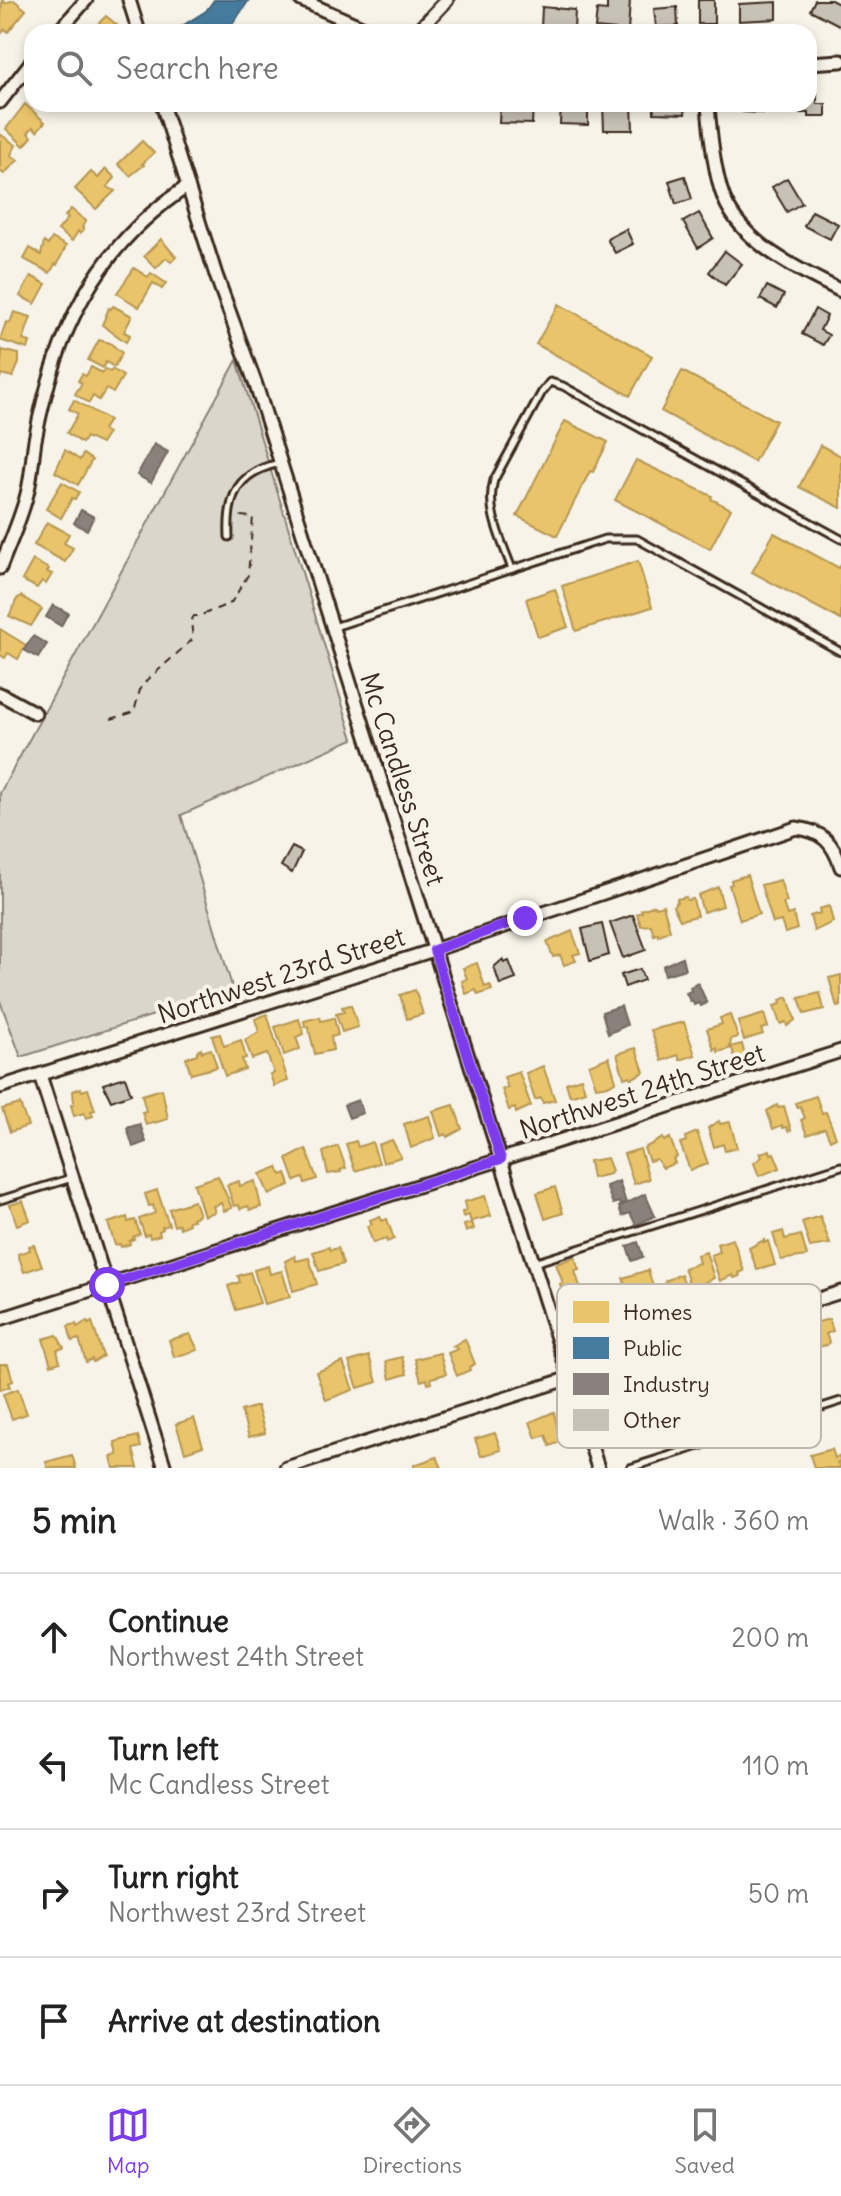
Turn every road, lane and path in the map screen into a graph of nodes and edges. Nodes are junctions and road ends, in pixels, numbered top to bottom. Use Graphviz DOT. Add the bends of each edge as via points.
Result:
graph roads {
  1 [pos="86,0"];
  2 [pos="129,0"];
  3 [pos="301,0"];
  4 [pos="447,0"];
  5 [pos="65,24"];
  6 [pos="136,24"];
  7 [pos="355,24"];
  8 [pos="424,24"];
  9 [pos="841,61"];
  10 [pos="817,62"];
  11 [pos="24,71"];
  12 [pos="0,102"];
  13 [pos="165,112"];
  14 [pos="709,112"];
  15 [pos="188,186"];
  16 [pos="841,291"];
  17 [pos="280,463"];
  18 [pos="227,514"];
  19 [pos="229,537"];
  20 [pos="841,539"];
  21 [pos="0,568"];
  22 [pos="512,569"];
  23 [pos="333,628"];
  24 [pos="841,652"];
  25 [pos="0,694"];
  26 [pos="35,713"];
  27 [pos="111,719"];
  28 [pos="841,867"];
  29 [pos="434,950"];
  30 [pos="841,1051"];
  31 [pos="40,1075"];
  32 [pos="0,1087"];
  33 [pos="501,1159"];
  34 [pos="841,1166"];
  35 [pos="72,1178"];
  36 [pos="0,1200"];
  37 [pos="533,1263"];
  38 [pos="107,1285"];
  39 [pos="841,1292"];
  40 [pos="821,1298"];
  41 [pos="0,1319"];
  42 [pos="557,1338"];
  43 [pos="557,1382"];
  44 [pos="841,1401"];
  45 [pos="821,1407"];
  46 [pos="592,1448"];
  47 [pos="693,1448"];
  48 [pos="165,1468"];
  49 [pos="286,1468"];
  50 [pos="598,1468"];
  51 [pos="630,1468"];
  1 -- 5 [label="street"];
  2 -- 6 [label="street"];
  3 -- 7 [label="street"];
  4 -- 8 [label="street"];
  9 -- 10 [label="street"];
  11 -- 12 [label="street"];
  13 -- 15 [label="street, Mc Candless Street"];
  14 -- 16 [label="street" via="721,191 731,212 766,248"];
  15 -- 17 [label="street, Mc Candless Street"];
  15 -- 21 [label="street" via="142,220 104,263 70,322 45,397 27,495"];
  17 -- 18 [label="lane" via="260,467 245,478"];
  17 -- 23 [label="street, Mc Candless Street"];
  18 -- 19 [label="lane"];
  18 -- 27 [label="path" via="253,517 248,575 241,588 231,603 194,616 193,639 141,686 134,712"];
  20 -- 22 [label="lane" via="550,382 490,493"];
  22 -- 23 [label="lane"];
  22 -- 24 [label="lane" via="605,539 637,539"];
  23 -- 29 [label="street, Mc Candless Street"];
  25 -- 26 [label="street"];
  28 -- 29 [label="street, Northwest 23rd Street" via="823,835 796,828"];
  29 -- 31 [label="street, Northwest 23rd Street"];
  29 -- 33 [label="street, Mc Candless Street"];
  30 -- 33 [label="street, Northwest 24th Street"];
  31 -- 32 [label="street, Northwest 23rd Street"];
  31 -- 35 [label="street"];
  33 -- 37 [label="street, Mc Candless Street"];
  33 -- 38 [label="street, Northwest 24th Street"];
  34 -- 37 [label="lane"];
  35 -- 36 [label="lane"];
  35 -- 38 [label="street"];
  37 -- 42 [label="street, Mc Candless Street"];
  38 -- 41 [label="street, Northwest 24th Street"];
  38 -- 48 [label="street"];
  39 -- 40 [label="street"];
  43 -- 49 [label="street"];
  44 -- 45 [label="lane"];
  46 -- 50 [label="street, Mc Candless Street"];
  47 -- 51 [label="lane"];
}
